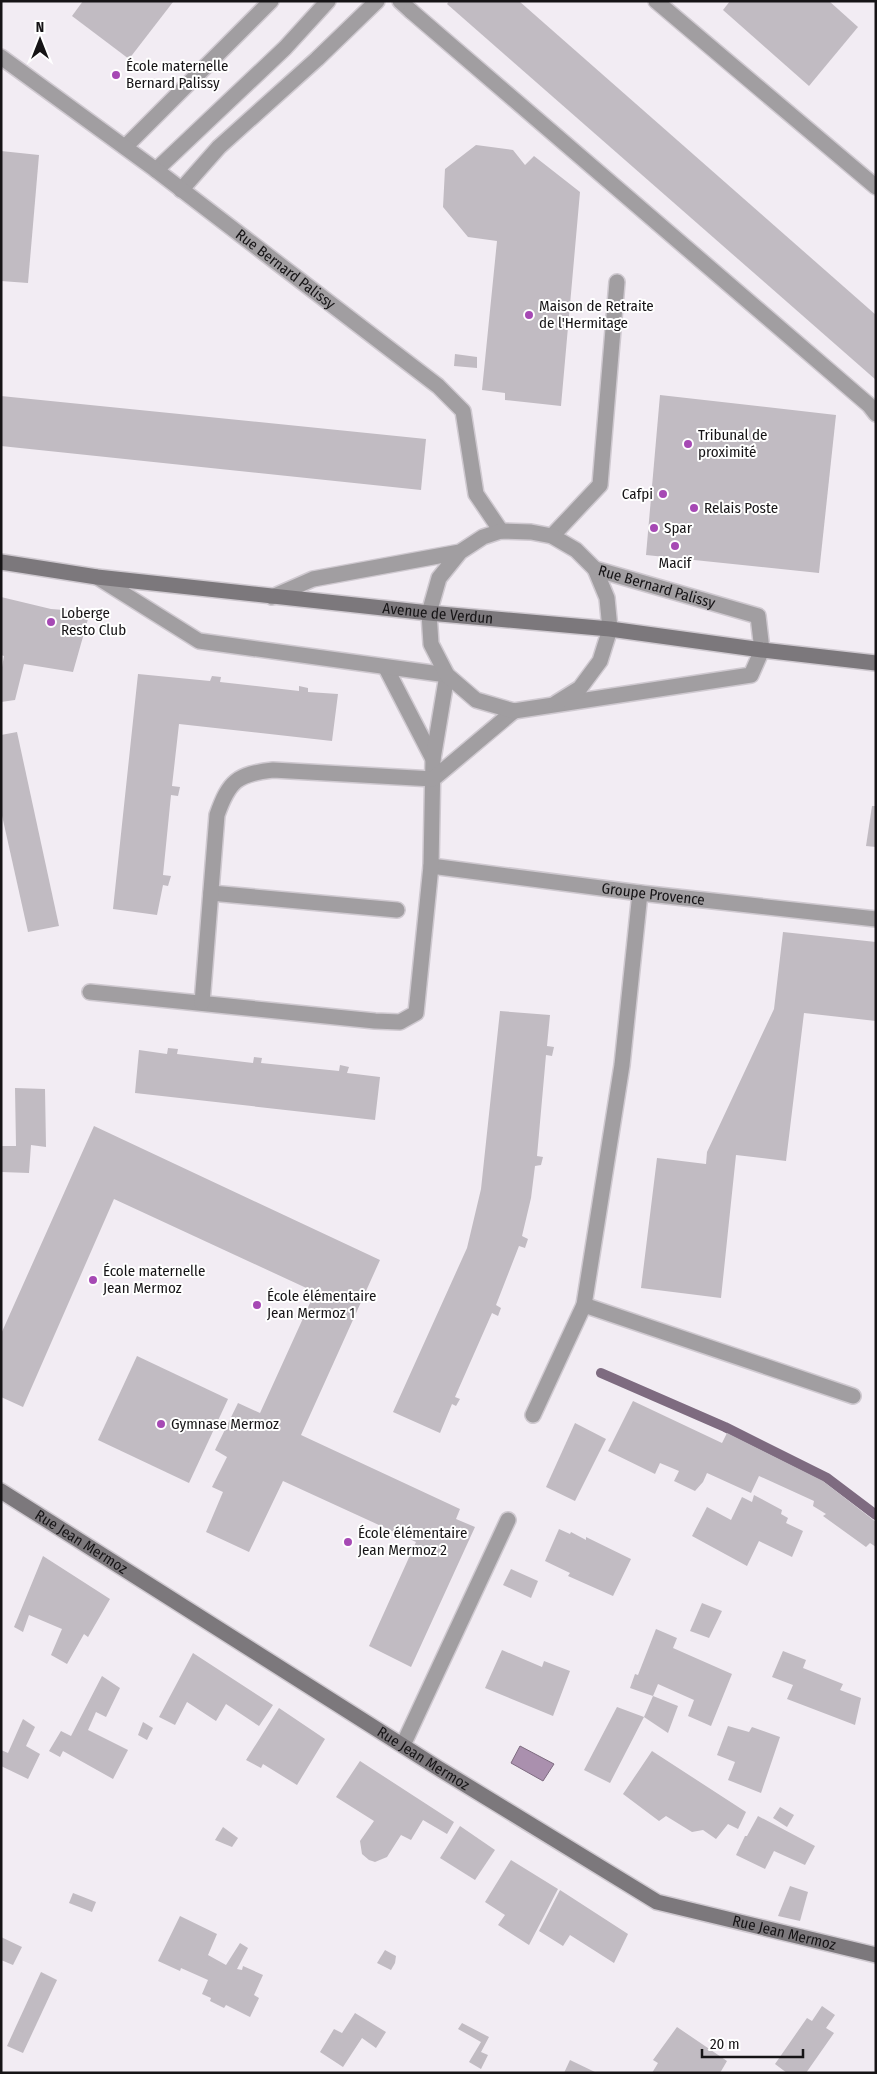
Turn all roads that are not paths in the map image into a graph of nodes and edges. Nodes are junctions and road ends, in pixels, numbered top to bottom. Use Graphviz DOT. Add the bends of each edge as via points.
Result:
graph roads {
  1 [pos="270,1"];
  2 [pos="328,1"];
  3 [pos="377,1"];
  4 [pos="656,1"];
  5 [pos="406,6"];
  6 [pos="1,57"];
  7 [pos="124,147"];
  8 [pos="156,170"];
  9 [pos="876,187"];
  10 [pos="181,190"];
  11 [pos="618,282"];
  12 [pos="876,414"];
  13 [pos="501,530"];
  14 [pos="552,536"];
  15 [pos="460,552"];
  16 [pos="1,562"];
  17 [pos="595,569"];
  18 [pos="97,577"];
  19 [pos="272,596"];
  20 [pos="429,613"];
  21 [pos="610,629"];
  22 [pos="762,650"];
  23 [pos="876,663"];
  24 [pos="386,668"];
  25 [pos="447,675"];
  26 [pos="551,706"];
  27 [pos="514,711"];
  28 [pos="433,759"];
  29 [pos="433,779"];
  30 [pos="431,866"];
  31 [pos="211,892"];
  32 [pos="640,893"];
  33 [pos="397,910"];
  34 [pos="876,919"];
  35 [pos="90,992"];
  36 [pos="202,1003"];
  37 [pos="584,1306"];
  38 [pos="853,1396"];
  39 [pos="533,1414"];
  40 [pos="1,1491"];
  41 [pos="508,1520"];
  42 [pos="403,1745"];
  43 [pos="876,1955"];
  1 -- 7 [label="street"];
  2 -- 8 [label="street" via="285,48"];
  3 -- 10 [label="street" via="317,60 219,147"];
  4 -- 9 [label="street"];
  5 -- 12 [label="street"];
  6 -- 7 [label="street, Rue Bernard Palissy"];
  7 -- 8 [label="street, Rue Bernard Palissy"];
  8 -- 10 [label="street, Rue Bernard Palissy"];
  10 -- 13 [label="street, Rue Bernard Palissy" via="438,386 463,411 476,494"];
  11 -- 14 [label="street" via="600,485"];
  13 -- 14 [label="street, Rue Bernard Palissy"];
  13 -- 15 [label="street, Rue Bernard Palissy"];
  14 -- 17 [label="street, Rue Bernard Palissy" via="576,550"];
  15 -- 19 [label="street, Rue Bernard Palissy" via="313,579"];
  15 -- 20 [label="street" via="439,578"];
  16 -- 18 [label="main road, Avenue de Verdun"];
  17 -- 21 [label="street" via="607,598"];
  17 -- 22 [label="street, Rue Bernard Palissy" via="758,616"];
  18 -- 19 [label="main road, Avenue de Verdun"];
  18 -- 24 [label="street" via="199,641"];
  19 -- 20 [label="main road, Avenue de Verdun"];
  20 -- 21 [label="main road, Avenue de Verdun"];
  20 -- 25 [label="street" via="432,644"];
  21 -- 22 [label="main road, Avenue de Verdun"];
  21 -- 26 [label="street" via="600,662 580,688"];
  22 -- 23 [label="main road, Avenue de Verdun"];
  22 -- 26 [label="street" via="751,676"];
  24 -- 25 [label="street"];
  24 -- 28 [label="street"];
  25 -- 27 [label="street" via="476,700"];
  25 -- 28 [label="street"];
  26 -- 27 [label="street"];
  27 -- 29 [label="street"];
  28 -- 29 [label="street"];
  29 -- 30 [label="street"];
  29 -- 31 [label="street" via="273,770 254,772 237,779 224,796 217,815"];
  30 -- 32 [label="street, Groupe Provence"];
  30 -- 36 [label="street" via="416,1013 400,1022 375,1021"];
  31 -- 33 [label="street"];
  31 -- 36 [label="street"];
  32 -- 34 [label="street, Groupe Provence"];
  32 -- 37 [label="street" via="622,1065"];
  35 -- 36 [label="street"];
  37 -- 38 [label="street"];
  37 -- 39 [label="street"];
  40 -- 42 [label="main road, Rue Jean Mermoz"];
  41 -- 42 [label="street"];
  42 -- 43 [label="main road, Rue Jean Mermoz" via="657,1902"];
}
